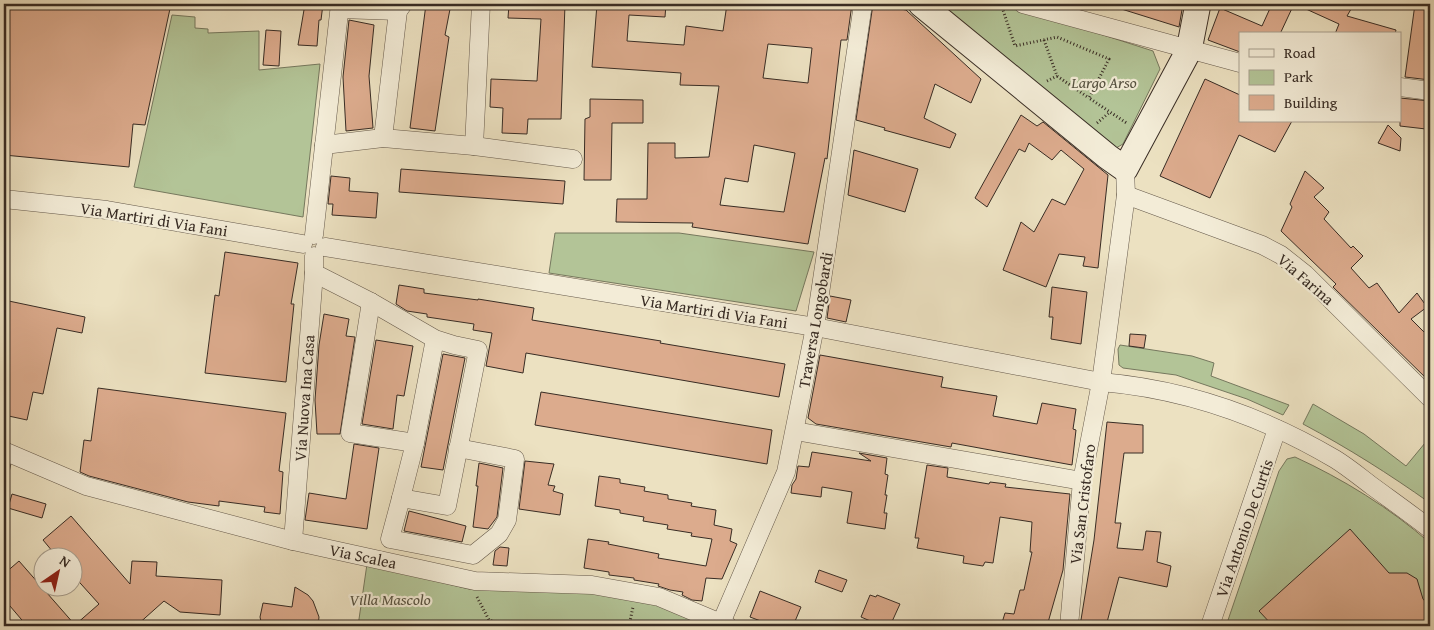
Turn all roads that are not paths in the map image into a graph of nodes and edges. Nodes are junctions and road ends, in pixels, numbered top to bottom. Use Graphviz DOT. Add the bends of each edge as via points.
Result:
graph roads {
  1 [pos="481,4"];
  2 [pos="862,4"];
  3 [pos="921,4"];
  4 [pos="1023,4"];
  5 [pos="1198,4"];
  6 [pos="340,6"];
  7 [pos="400,7"];
  8 [pos="1060,9"];
  9 [pos="1189,50"];
  10 [pos="1239,63"];
  11 [pos="1402,87"];
  12 [pos="1430,91"];
  13 [pos="383,138"];
  14 [pos="324,145"];
  15 [pos="474,146"];
  16 [pos="573,159"];
  17 [pos="1125,169"];
  18 [pos="1126,194"];
  19 [pos="4,199"];
  20 [pos="314,251"];
  21 [pos="372,302"];
  22 [pos="816,328"];
  23 [pos="435,339"];
  24 [pos="1101,382"];
  25 [pos="1430,398"];
  26 [pos="1277,429"];
  27 [pos="795,431"];
  28 [pos="415,443"];
  29 [pos="458,448"];
  30 [pos="6,452"];
  31 [pos="4,472"];
  32 [pos="1082,481"];
  33 [pos="401,498"];
  34 [pos="1428,527"];
  35 [pos="293,541"];
  36 [pos="725,625"];
  37 [pos="1069,626"];
  38 [pos="1210,626"];
  1 -- 15 [label="street"];
  2 -- 22 [label="street, Traversa Longobardi"];
  3 -- 17 [label="main road"];
  4 -- 8 [label="street"];
  5 -- 9 [label="main road"];
  6 -- 7 [label="street"];
  6 -- 14 [label="street, Via Nuova Ina Casa"];
  7 -- 13 [label="street"];
  8 -- 9 [label="street"];
  9 -- 10 [label="street"];
  9 -- 17 [label="main road"];
  11 -- 12 [label="street"];
  13 -- 14 [label="street"];
  13 -- 15 [label="street"];
  14 -- 20 [label="street, Via Nuova Ina Casa"];
  15 -- 16 [label="street"];
  17 -- 18 [label="street"];
  18 -- 24 [label="street, Via San Cristofaro"];
  18 -- 25 [label="street, Via Farina" via="1281,255 1306,274"];
  19 -- 20 [label="street, Via Martiri di Via Fani" via="107,210"];
  20 -- 21 [label="street"];
  20 -- 22 [label="street, Via Martiri di Via Fani"];
  20 -- 35 [label="street, Via Nuova Ina Casa"];
  21 -- 23 [label="street"];
  21 -- 28 [label="street" via="350,433"];
  22 -- 24 [label="street, Via Martiri di Via Fani"];
  22 -- 27 [label="street, Traversa Longobardi"];
  23 -- 28 [label="street"];
  23 -- 29 [label="street" via="478,350"];
  24 -- 26 [label="street" via="1187,396 1238,412"];
  24 -- 32 [label="street, Via San Cristofaro"];
  26 -- 34 [label="street" via="1336,460"];
  26 -- 38 [label="street, Via Antonio De Curtis"];
  27 -- 32 [label="street"];
  27 -- 36 [label="street, Traversa Longobardi" via="786,472"];
  28 -- 33 [label="street"];
  29 -- 33 [label="street" via="447,506"];
  29 -- 33 [label="street" via="515,459 508,520 499,534 472,555 390,539"];
  30 -- 31 [label="lane"];
  30 -- 35 [label="street, Via Scalea" via="86,486"];
  32 -- 37 [label="street, Via San Cristofaro"];
  35 -- 36 [label="street, Via Scalea" via="475,581 592,585 659,597"];
}
